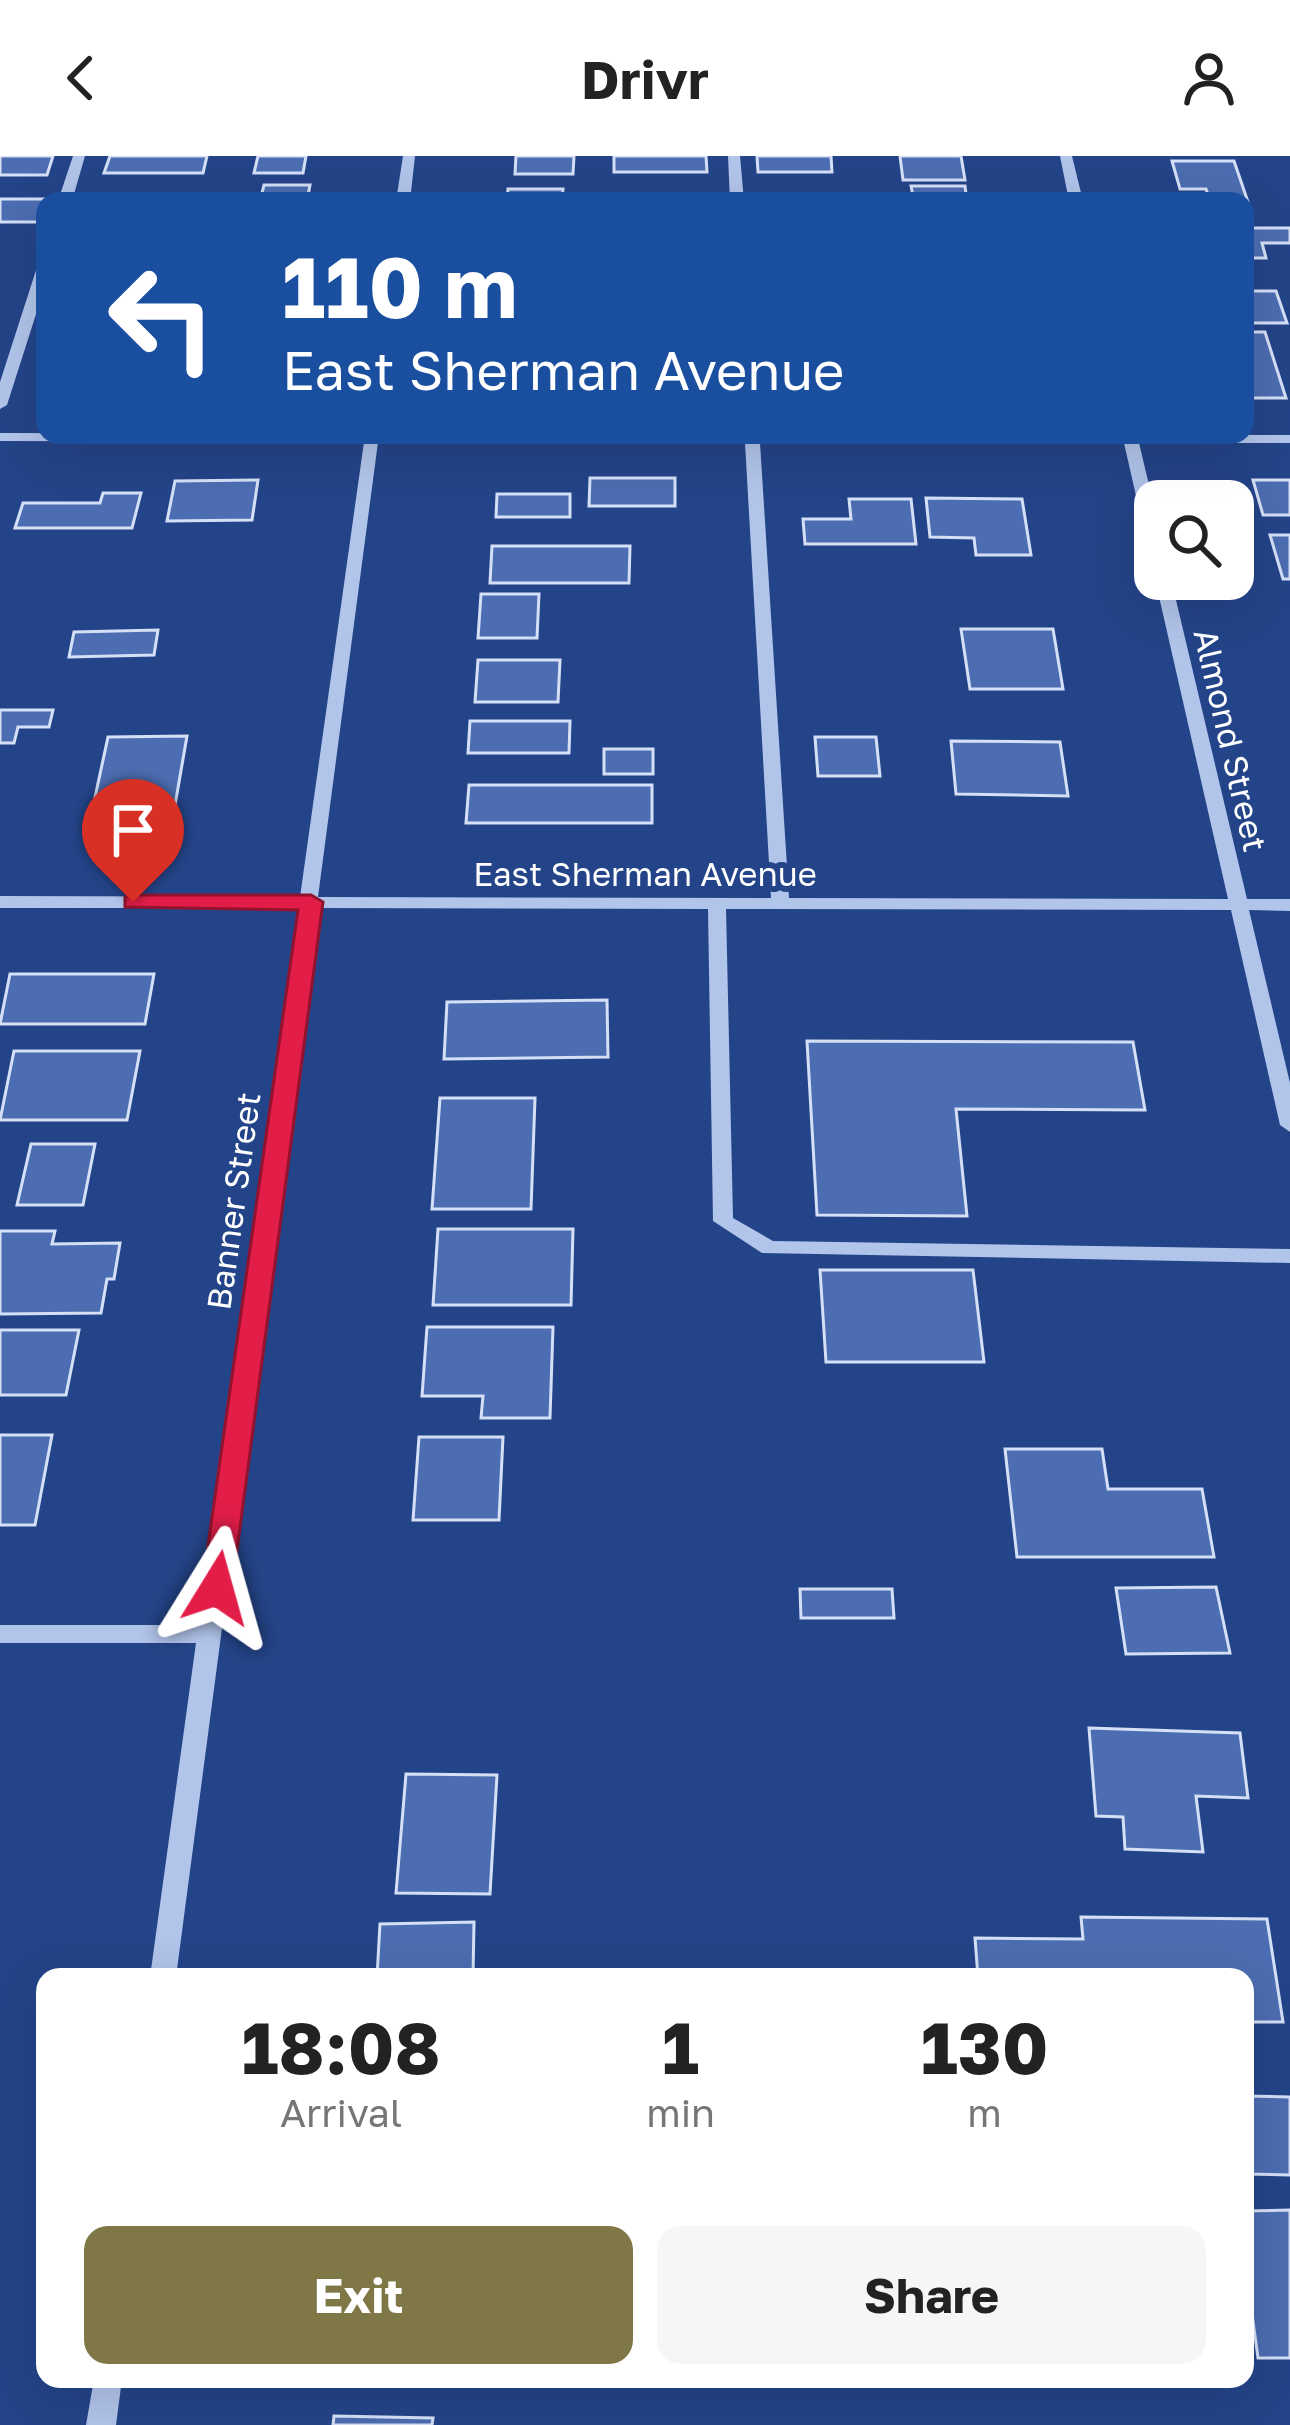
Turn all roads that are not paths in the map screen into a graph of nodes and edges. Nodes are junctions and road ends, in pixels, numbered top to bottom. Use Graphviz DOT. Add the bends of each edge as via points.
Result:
graph roads {
  1 [pos="80,156"];
  2 [pos="409,156"];
  3 [pos="734,156"];
  4 [pos="1066,156"];
  5 [pos="68,192"];
  6 [pos="404,192"];
  7 [pos="736,192"];
  8 [pos="1074,192"];
  9 [pos="36,292"];
  10 [pos="0,405"];
  11 [pos="0,437"];
  12 [pos="36,437"];
  13 [pos="1254,439"];
  14 [pos="1290,440"];
  15 [pos="370,444"];
  16 [pos="752,444"];
  17 [pos="1133,444"];
  18 [pos="1141,480"];
  19 [pos="1168,600"];
  20 [pos="0,902"];
  21 [pos="311,902"];
  22 [pos="717,903"];
  23 [pos="780,904"];
  24 [pos="1238,905"];
  25 [pos="1290,905"];
  26 [pos="1290,1124"];
  27 [pos="1290,1256"];
  28 [pos="0,1634"];
  29 [pos="210,1634"];
  30 [pos="164,1968"];
  31 [pos="107,2388"];
  32 [pos="101,2425"];
  1 -- 5 [label="street"];
  2 -- 6 [label="street"];
  3 -- 7 [label="street"];
  4 -- 8 [label="street"];
  9 -- 10 [label="street"];
  11 -- 12 [label="street"];
  13 -- 14 [label="street"];
  15 -- 21 [label="street, Banner Street"];
  16 -- 23 [label="street"];
  17 -- 18 [label="street"];
  19 -- 24 [label="street, Almond Street"];
  20 -- 21 [label="street, East Sherman Avenue"];
  21 -- 22 [label="street, East Sherman Avenue"];
  21 -- 29 [label="street, Banner Street"];
  22 -- 23 [label="street, East Sherman Avenue"];
  22 -- 27 [label="street" via="723,1221 770,1248"];
  23 -- 24 [label="street, East Sherman Avenue"];
  24 -- 25 [label="street, East Sherman Avenue"];
  24 -- 26 [label="street, Almond Street"];
  28 -- 29 [label="street"];
  29 -- 30 [label="street, Banner Street"];
  31 -- 32 [label="street"];
}
